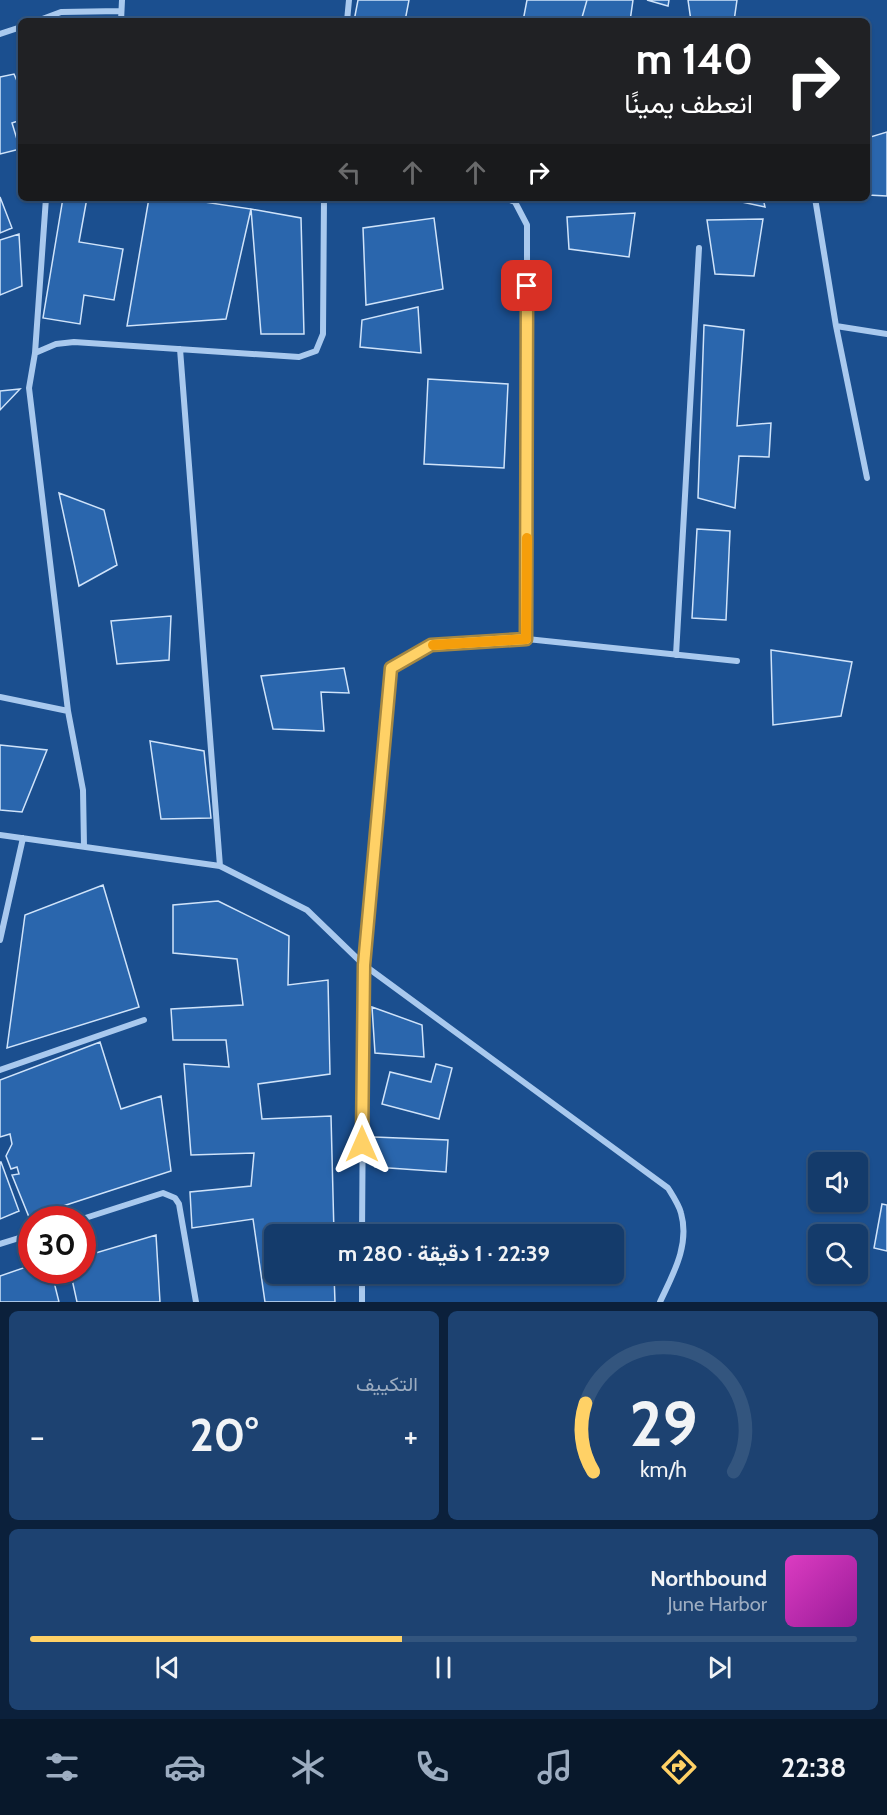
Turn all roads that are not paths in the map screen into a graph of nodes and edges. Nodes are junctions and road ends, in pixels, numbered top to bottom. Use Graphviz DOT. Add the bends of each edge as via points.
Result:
graph roads {
  1 [pos="122,0"];
  2 [pos="349,0"];
  3 [pos="62,12"];
  4 [pos="121,12"];
  5 [pos="45,18"];
  6 [pos="61,18"];
  7 [pos="121,18"];
  8 [pos="347,18"];
  9 [pos="18,28"];
  10 [pos="0,34"];
  11 [pos="46,201"];
  12 [pos="324,201"];
  13 [pos="512,201"];
  14 [pos="815,201"];
  15 [pos="699,248"];
  16 [pos="836,326"];
  17 [pos="887,334"];
  18 [pos="180,349"];
  19 [pos="35,352"];
  20 [pos="867,478"];
  21 [pos="526,639"];
  22 [pos="676,655"];
  23 [pos="737,661"];
  24 [pos="0,698"];
  25 [pos="68,711"];
  26 [pos="0,835"];
  27 [pos="23,838"];
  28 [pos="84,846"];
  29 [pos="220,866"];
  30 [pos="0,940"];
  31 [pos="364,965"];
  32 [pos="144,1020"];
  33 [pos="0,1070"];
  34 [pos="96,1215"];
  35 [pos="362,1224"];
  36 [pos="18,1238"];
  37 [pos="0,1244"];
  38 [pos="362,1284"];
  39 [pos="196,1302"];
  40 [pos="362,1302"];
  41 [pos="660,1302"];
  1 -- 4 [label="street"];
  2 -- 8 [label="street"];
  3 -- 4 [label="street"];
  3 -- 5 [label="street"];
  3 -- 6 [label="street"];
  4 -- 7 [label="street"];
  9 -- 10 [label="street"];
  11 -- 19 [label="street"];
  12 -- 18 [label="street" via="323,334 316,351 299,357"];
  13 -- 21 [label="street" via="527,225"];
  14 -- 16 [label="street"];
  15 -- 22 [label="street"];
  16 -- 17 [label="street"];
  16 -- 20 [label="street"];
  18 -- 19 [label="street" via="74,342"];
  18 -- 29 [label="street"];
  19 -- 25 [label="street" via="28,388"];
  21 -- 22 [label="street"];
  21 -- 31 [label="street" via="431,645 391,668"];
  22 -- 23 [label="street"];
  24 -- 25 [label="street"];
  25 -- 28 [label="street" via="83,790"];
  26 -- 27 [label="street"];
  27 -- 28 [label="street"];
  27 -- 30 [label="street"];
  28 -- 29 [label="street"];
  29 -- 31 [label="street" via="307,910"];
  31 -- 35 [label="street"];
  31 -- 41 [label="street" via="668,1188 681,1212 684,1239 678,1265"];
  32 -- 33 [label="street"];
  34 -- 39 [label="street" via="163,1193 175,1198"];
  36 -- 37 [label="street"];
  38 -- 40 [label="street"];
}
